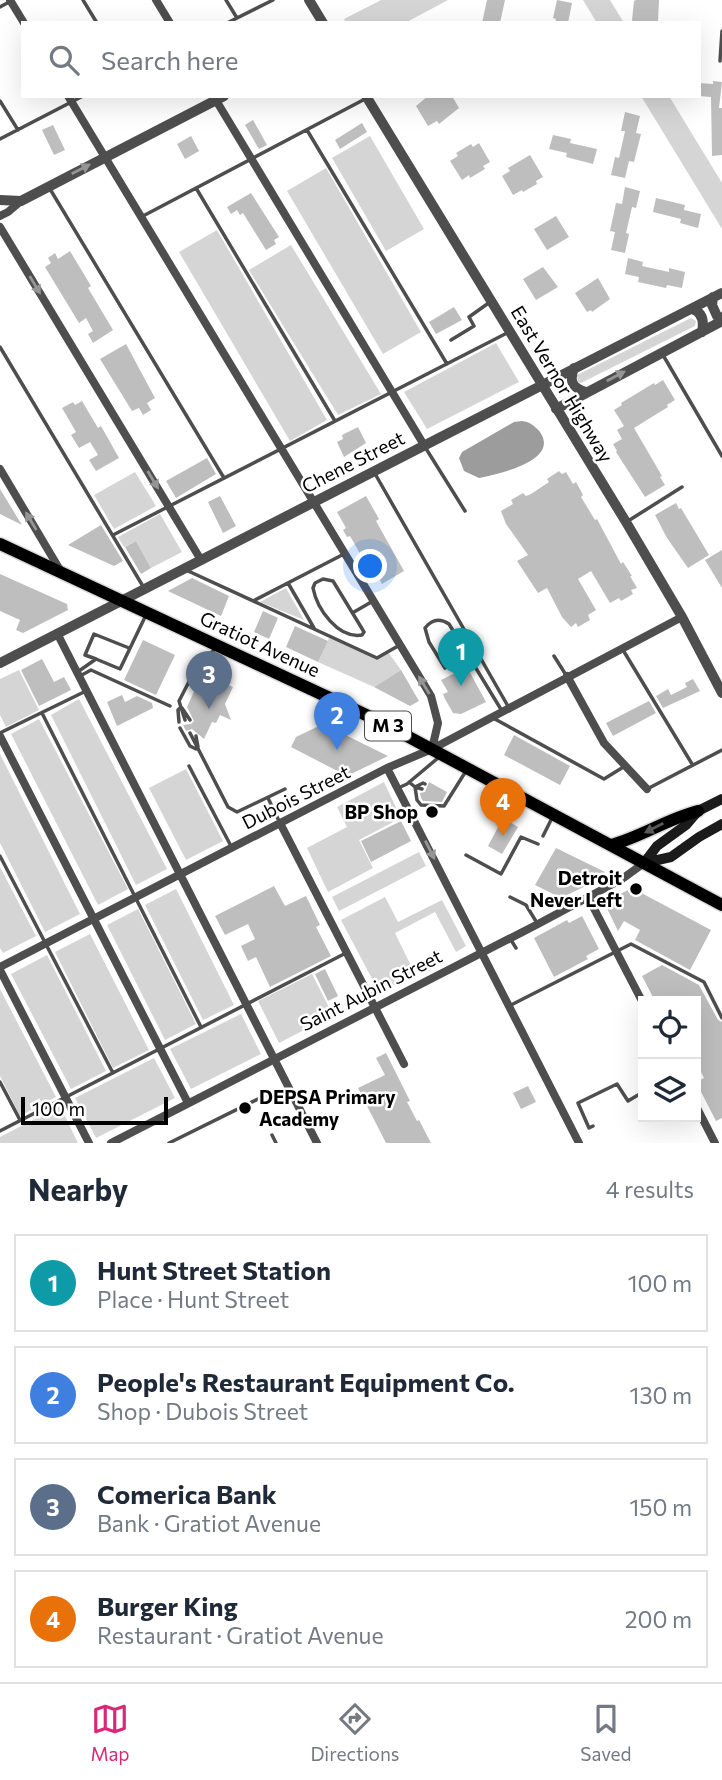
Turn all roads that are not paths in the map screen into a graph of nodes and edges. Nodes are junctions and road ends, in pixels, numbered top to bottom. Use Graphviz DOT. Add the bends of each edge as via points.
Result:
graph roads {
  1 [pos="11,0"];
  2 [pos="83,0"];
  3 [pos="156,0"];
  4 [pos="226,0"];
  5 [pos="273,0"];
  6 [pos="309,0"];
  7 [pos="0,7"];
  8 [pos="237,18"];
  9 [pos="23,21"];
  10 [pos="96,21"];
  11 [pos="169,21"];
  12 [pos="231,21"];
  13 [pos="322,21"];
  14 [pos="722,31"];
  15 [pos="720,61"];
  16 [pos="218,98"];
  17 [pos="365,98"];
  18 [pos="368,98"];
  19 [pos="70,99"];
  20 [pos="0,101"];
  21 [pos="18,130"];
  22 [pos="307,130"];
  23 [pos="0,139"];
  24 [pos="105,157"];
  25 [pos="252,159"];
  26 [pos="49,186"];
  27 [pos="196,188"];
  28 [pos="0,200"];
  29 [pos="20,201"];
  30 [pos="0,216"];
  31 [pos="141,217"];
  32 [pos="0,227"];
  33 [pos="717,295"];
  34 [pos="491,301"];
  35 [pos="692,309"];
  36 [pos="721,322"];
  37 [pos="510,332"];
  38 [pos="702,332"];
  39 [pos="451,340"];
  40 [pos="0,347"];
  41 [pos="661,352"];
  42 [pos="447,364"];
  43 [pos="574,368"];
  44 [pos="541,384"];
  45 [pos="392,392"];
  46 [pos="586,392"];
  47 [pos="556,409"];
  48 [pos="335,421"];
  49 [pos="424,445"];
  50 [pos="280,449"];
  51 [pos="722,456"];
  52 [pos="0,469"];
  53 [pos="374,471"];
  54 [pos="224,478"];
  55 [pos="682,487"];
  56 [pos="312,502"];
  57 [pos="169,506"];
  58 [pos="465,511"];
  59 [pos="626,522"];
  60 [pos="113,535"];
  61 [pos="0,544"];
  62 [pos="344,554"];
  63 [pos="201,560"];
  64 [pos="183,569"];
  65 [pos="61,573"];
  66 [pos="288,583"];
  67 [pos="144,589"];
  68 [pos="121,601"];
  69 [pos="253,601"];
  70 [pos="373,601"];
  71 [pos="354,612"];
  72 [pos="148,613"];
  73 [pos="682,617"];
  74 [pos="315,629"];
  75 [pos="57,633"];
  76 [pos="400,645"];
  77 [pos="218,646"];
  78 [pos="622,648"];
  79 [pos="130,649"];
  80 [pos="554,656"];
  81 [pos="96,659"];
  82 [pos="0,663"];
  83 [pos="445,668"];
  84 [pos="78,674"];
  85 [pos="567,676"];
  86 [pos="86,690"];
  87 [pos="722,693"];
  88 [pos="170,706"];
  89 [pos="181,706"];
  90 [pos="505,709"];
  91 [pos="42,713"];
  92 [pos="491,717"];
  93 [pos="187,720"];
  94 [pos="179,722"];
  95 [pos="180,728"];
  96 [pos="190,733"];
  97 [pos="0,735"];
  98 [pos="196,736"];
  99 [pos="198,750"];
  100 [pos="722,750"];
  101 [pos="437,752"];
  102 [pos="692,764"];
  103 [pos="189,766"];
  104 [pos="625,766"];
  105 [pos="387,768"];
  106 [pos="467,768"];
  107 [pos="409,782"];
  108 [pos="425,784"];
  109 [pos="415,787"];
  110 [pos="503,787"];
  111 [pos="285,789"];
  112 [pos="398,789"];
  113 [pos="422,789"];
  114 [pos="647,789"];
  115 [pos="268,798"];
  116 [pos="722,799"];
  117 [pos="491,808"];
  118 [pos="698,811"];
  119 [pos="554,815"];
  120 [pos="280,823"];
  121 [pos="722,824"];
  122 [pos="543,836"];
  123 [pos="538,844"];
  124 [pos="611,845"];
  125 [pos="232,848"];
  126 [pos="466,855"];
  127 [pos="0,856"];
  128 [pos="645,863"];
  129 [pos="181,874"];
  130 [pos="510,897"];
  131 [pos="588,897"];
  132 [pos="135,898"];
  133 [pos="722,905"];
  134 [pos="94,919"];
  135 [pos="538,924"];
  136 [pos="510,938"];
  137 [pos="45,944"];
  138 [pos="516,948"];
  139 [pos="617,951"];
  140 [pos="346,953"];
  141 [pos="482,953"];
  142 [pos="0,969"];
  143 [pos="640,996"];
  144 [pos="247,1004"];
  145 [pos="509,1006"];
  146 [pos="374,1008"];
  147 [pos="722,1018"];
  148 [pos="201,1027"];
  149 [pos="160,1048"];
  150 [pos="275,1059"];
  151 [pos="404,1064"];
  152 [pos="113,1073"];
  153 [pos="0,1082"];
  154 [pos="268,1094"];
  155 [pos="638,1095"];
  156 [pos="65,1098"];
  157 [pos="188,1103"];
  158 [pos="701,1116"];
  159 [pos="584,1117"];
  160 [pos="20,1120"];
  161 [pos="570,1125"];
  162 [pos="593,1126"];
  163 [pos="0,1131"];
  164 [pos="272,1135"];
  165 [pos="89,1143"];
  166 [pos="111,1143"];
  167 [pos="169,1143"];
  168 [pos="276,1143"];
  169 [pos="317,1143"];
  170 [pos="579,1143"];
  171 [pos="715,1143"];
  1 -- 7 [label="lane"];
  1 -- 9 [label="street"];
  2 -- 10 [label="lane"];
  3 -- 11 [label="street"];
  4 -- 8 [label="lane"];
  5 -- 8 [label="lane"];
  6 -- 13 [label="street"];
  8 -- 12 [label="lane"];
  14 -- 15 [label="lane"];
  16 -- 24 [label="street"];
  16 -- 25 [label="street"];
  17 -- 22 [label="lane"];
  18 -- 34 [label="street, East Vernor Highway"];
  19 -- 21 [label="lane"];
  19 -- 24 [label="street"];
  20 -- 21 [label="lane"];
  21 -- 23 [label="lane"];
  22 -- 25 [label="lane"];
  22 -- 42 [label="lane"];
  26 -- 24 [label="street, one-way"];
  24 -- 31 [label="street"];
  25 -- 27 [label="lane"];
  25 -- 45 [label="street"];
  26 -- 29 [label="street"];
  26 -- 54 [label="lane"];
  27 -- 31 [label="lane"];
  27 -- 48 [label="lane"];
  28 -- 29 [label="street"];
  29 -- 30 [label="street"];
  31 -- 50 [label="street"];
  32 -- 57 [label="street, one-way"];
  33 -- 35 [label="street, Chene Street"];
  33 -- 36 [label="street" via="714,311"];
  34 -- 37 [label="street, East Vernor Highway"];
  34 -- 39 [label="lane" via="468,317 474,326"];
  35 -- 38 [label="street" via="703,318"];
  35 -- 43 [label="street, Chene Street"];
  36 -- 38 [label="street"];
  37 -- 42 [label="lane"];
  37 -- 44 [label="street, East Vernor Highway"];
  38 -- 41 [label="street"];
  40 -- 60 [label="lane"];
  46 -- 41 [label="street, one-way"];
  41 -- 51 [label="lane"];
  42 -- 45 [label="lane"];
  43 -- 44 [label="street, Chene Street"];
  43 -- 46 [label="street" via="572,384"];
  44 -- 47 [label="street, East Vernor Highway"];
  44 -- 49 [label="street, Chene Street"];
  45 -- 48 [label="lane"];
  45 -- 49 [label="street"];
  46 -- 47 [label="street"];
  47 -- 59 [label="street, East Vernor Highway"];
  48 -- 50 [label="lane"];
  49 -- 53 [label="street, Chene Street"];
  49 -- 58 [label="lane"];
  50 -- 54 [label="lane"];
  50 -- 56 [label="street"];
  65 -- 52 [label="street, one-way"];
  53 -- 56 [label="street, Chene Street"];
  53 -- 90 [label="lane"];
  54 -- 57 [label="lane"];
  55 -- 59 [label="lane"];
  56 -- 62 [label="street"];
  56 -- 63 [label="street, Chene Street"];
  57 -- 60 [label="lane"];
  57 -- 63 [label="street"];
  59 -- 73 [label="street, East Vernor Highway"];
  60 -- 67 [label="lane"];
  61 -- 65 [label="main road, Gratiot Avenue / M 3"];
  62 -- 66 [label="lane"];
  62 -- 70 [label="street"];
  63 -- 64 [label="street, Chene Street"];
  64 -- 67 [label="street, Chene Street"];
  64 -- 69 [label="lane"];
  65 -- 68 [label="main road, Gratiot Avenue / M 3"];
  66 -- 69 [label="lane"];
  66 -- 74 [label="lane"];
  67 -- 68 [label="street, Chene Street"];
  68 -- 72 [label="main road, Gratiot Avenue / M 3"];
  68 -- 75 [label="street, Chene Street"];
  69 -- 74 [label="lane"];
  70 -- 71 [label="lane"];
  70 -- 76 [label="street"];
  71 -- 71 [label="lane" via="362,635 352,636 332,624 314,595 316,583 334,581"];
  72 -- 77 [label="main road, Gratiot Avenue / M 3"];
  72 -- 79 [label="lane"];
  73 -- 78 [label="street, Dubois Street"];
  73 -- 87 [label="street, East Vernor Highway"];
  74 -- 76 [label="lane" via="377,658"];
  75 -- 82 [label="street, Chene Street"];
  75 -- 84 [label="street"];
  101 -- 76 [label="street, one-way" via="435,707"];
  77 -- 89 [label="lane" via="196,668 179,701"];
  77 -- 101 [label="main road, Gratiot Avenue / M 3"];
  78 -- 85 [label="street, Dubois Street"];
  78 -- 102 [label="lane"];
  79 -- 81 [label="lane" via="120,669"];
  79 -- 81 [label="lane" via="94,634 85,654"];
  80 -- 85 [label="lane"];
  81 -- 84 [label="lane"];
  83 -- 90 [label="lane" via="426,635 425,628 437,620 449,624"];
  84 -- 86 [label="street"];
  84 -- 88 [label="lane" via="90,670"];
  85 -- 90 [label="street, Dubois Street"];
  85 -- 104 [label="street" via="604,743"];
  86 -- 91 [label="lane"];
  86 -- 129 [label="street"];
  89 -- 93 [label="lane"];
  89 -- 94 [label="lane"];
  90 -- 92 [label="street, Dubois Street"];
  91 -- 97 [label="lane"];
  91 -- 132 [label="lane"];
  92 -- 101 [label="street, Dubois Street"];
  92 -- 104 [label="lane" via="604,779"];
  95 -- 99 [label="lane" via="190,746"];
  96 -- 99 [label="lane"];
  97 -- 134 [label="street"];
  98 -- 99 [label="lane"];
  99 -- 115 [label="lane" via="232,811"];
  100 -- 102 [label="lane"];
  101 -- 105 [label="street, Dubois Street"];
  101 -- 106 [label="main road, Gratiot Avenue / M 3"];
  101 -- 107 [label="lane"];
  102 -- 114 [label="lane"];
  103 -- 125 [label="lane"];
  104 -- 114 [label="street"];
  105 -- 112 [label="street"];
  105 -- 120 [label="street, Dubois Street"];
  106 -- 109 [label="lane" via="444,806 421,805"];
  106 -- 110 [label="main road, Gratiot Avenue / M 3"];
  107 -- 109 [label="lane"];
  107 -- 112 [label="lane"];
  108 -- 109 [label="lane"];
  109 -- 113 [label="lane"];
  110 -- 117 [label="lane"];
  110 -- 119 [label="main road, Gratiot Avenue / M 3"];
  111 -- 115 [label="lane"];
  112 -- 141 [label="street, one-way"];
  115 -- 120 [label="lane"];
  116 -- 118 [label="main road, Saint Aubin Street"];
  118 -- 124 [label="main road, one-way"];
  118 -- 128 [label="main road, Saint Aubin Street" via="657,846"];
  119 -- 122 [label="lane"];
  119 -- 124 [label="main road, Gratiot Avenue / M 3"];
  120 -- 125 [label="street, Dubois Street"];
  120 -- 140 [label="street"];
  121 -- 128 [label="main road, Saint Aubin Street" via="671,857"];
  123 -- 126 [label="lane" via="521,837 501,874"];
  124 -- 128 [label="main road, Gratiot Avenue / M 3"];
  125 -- 129 [label="street, Dubois Street"];
  127 -- 137 [label="lane"];
  128 -- 131 [label="street, Saint Aubin Street"];
  128 -- 133 [label="main road, Gratiot Avenue / M 3"];
  129 -- 132 [label="street, Dubois Street"];
  129 -- 144 [label="street"];
  130 -- 135 [label="lane" via="526,905"];
  131 -- 135 [label="street, Saint Aubin Street"];
  131 -- 139 [label="street"];
  132 -- 134 [label="street, Dubois Street"];
  132 -- 148 [label="lane"];
  134 -- 137 [label="street, Dubois Street"];
  134 -- 149 [label="street"];
  135 -- 136 [label="street, Saint Aubin Street"];
  136 -- 138 [label="lane"];
  136 -- 141 [label="street, Saint Aubin Street"];
  137 -- 142 [label="street, Dubois Street"];
  137 -- 152 [label="lane"];
  139 -- 143 [label="street"];
  139 -- 145 [label="lane"];
  139 -- 147 [label="lane" via="631,944 704,982"];
  140 -- 144 [label="lane"];
  140 -- 146 [label="street"];
  141 -- 145 [label="street"];
  141 -- 146 [label="street, Saint Aubin Street"];
  142 -- 156 [label="street"];
  144 -- 148 [label="lane"];
  144 -- 150 [label="street"];
  145 -- 161 [label="street"];
  146 -- 150 [label="street, Saint Aubin Street"];
  146 -- 151 [label="street"];
  148 -- 149 [label="lane"];
  149 -- 152 [label="lane"];
  149 -- 157 [label="street"];
  150 -- 157 [label="street, Saint Aubin Street"];
  150 -- 169 [label="street"];
  152 -- 156 [label="lane"];
  153 -- 160 [label="lane"];
  154 -- 167 [label="lane"];
  155 -- 159 [label="lane" via="628,1101 617,1084 578,1103"];
  156 -- 160 [label="lane"];
  156 -- 165 [label="street"];
  157 -- 166 [label="street, Saint Aubin Street"];
  158 -- 171 [label="street"];
  159 -- 161 [label="lane"];
  159 -- 162 [label="lane" via="589,1128"];
  160 -- 163 [label="lane"];
  161 -- 170 [label="street"];
  164 -- 168 [label="lane"];
}
